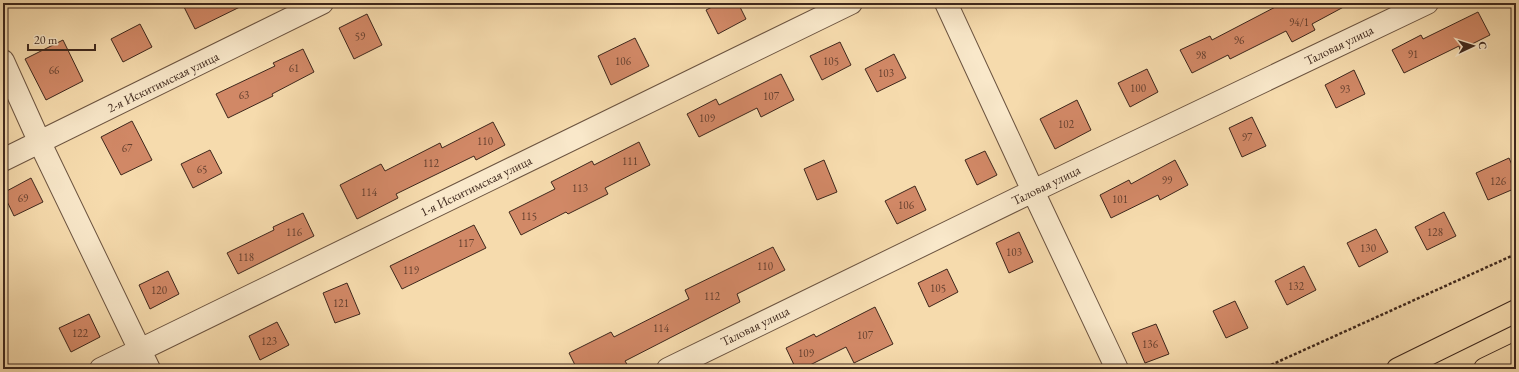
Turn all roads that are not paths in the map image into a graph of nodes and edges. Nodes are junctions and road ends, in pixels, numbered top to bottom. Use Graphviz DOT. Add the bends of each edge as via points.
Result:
graph roads {
  1 [pos="322,3"];
  2 [pos="851,3"];
  3 [pos="946,3"];
  4 [pos="1426,3"];
  5 [pos="3,62"];
  6 [pos="40,143"];
  7 [pos="3,160"];
  8 [pos="1033,191"];
  9 [pos="1516,311"];
  10 [pos="1516,354"];
  11 [pos="145,360"];
  12 [pos="101,369"];
  13 [pos="668,369"];
  14 [pos="1117,369"];
  15 [pos="1398,369"];
  16 [pos="1485,369"];
  1 -- 6 [label="street, 2-я Искитимская улица"];
  2 -- 11 [label="street, 1-я Искитимская улица"];
  3 -- 8 [label="street"];
  4 -- 8 [label="street, Таловая улица"];
  5 -- 6 [label="street"];
  6 -- 7 [label="street, 2-я Искитимская улица"];
  6 -- 11 [label="street"];
  8 -- 13 [label="street, Таловая улица"];
  8 -- 14 [label="street"];
  9 -- 15 [label="highway"];
  10 -- 16 [label="highway"];
  11 -- 12 [label="street, 1-я Искитимская улица"];
}
